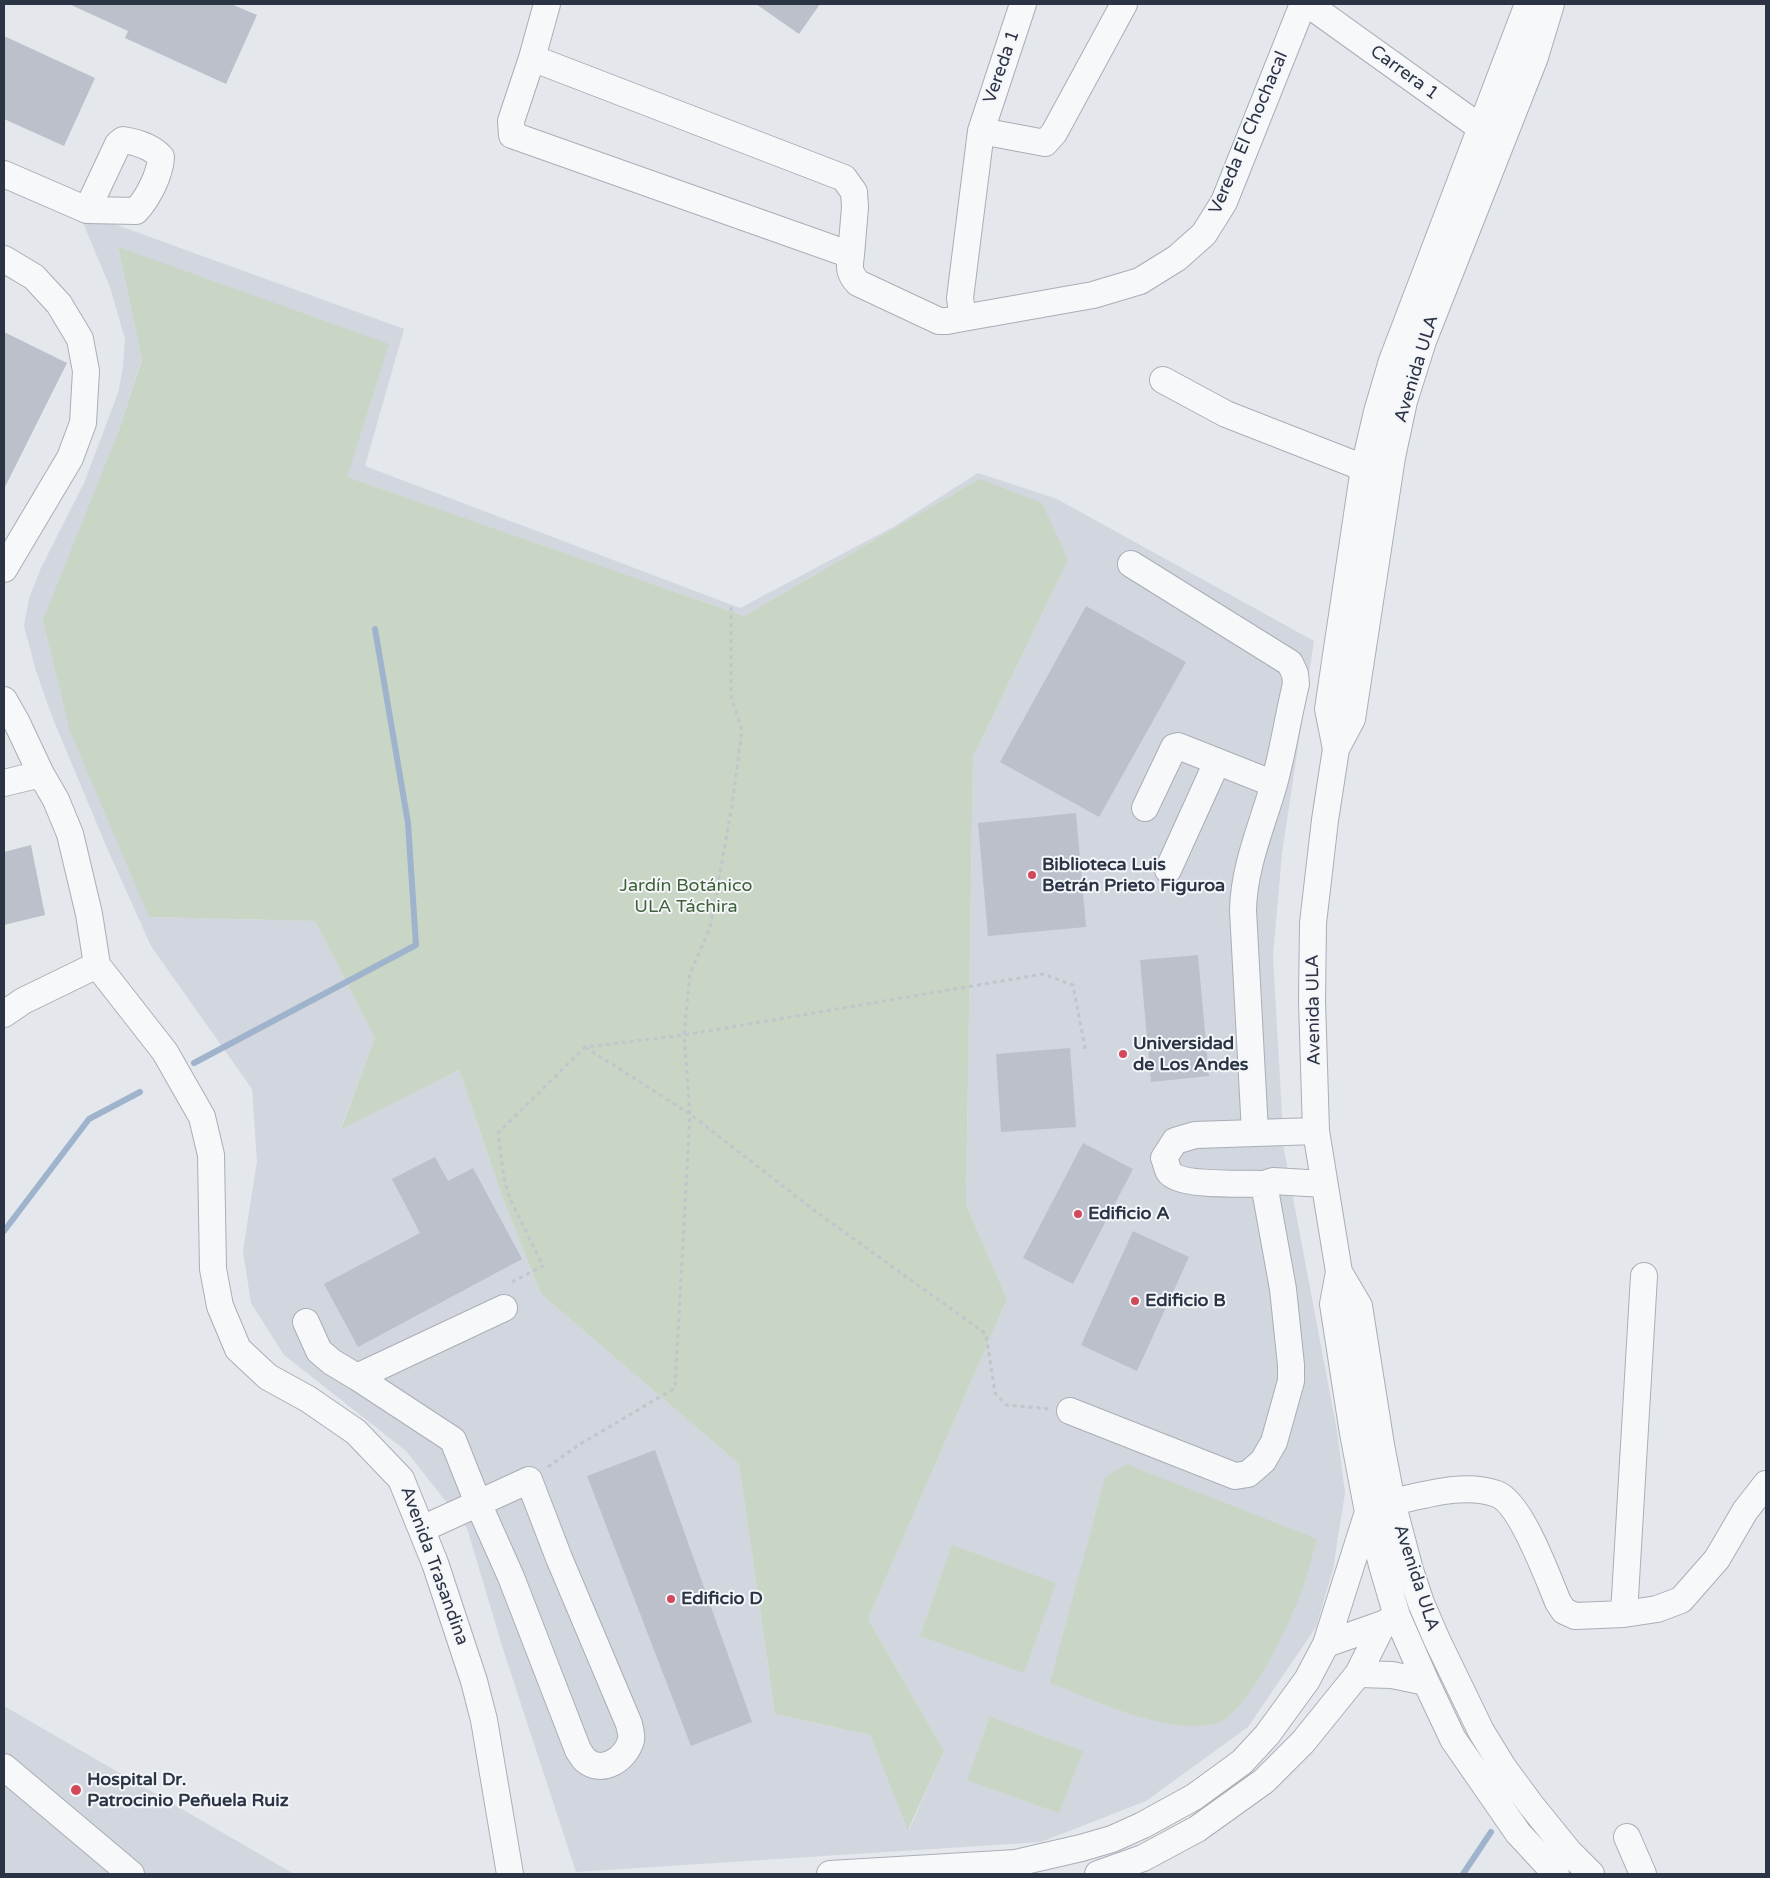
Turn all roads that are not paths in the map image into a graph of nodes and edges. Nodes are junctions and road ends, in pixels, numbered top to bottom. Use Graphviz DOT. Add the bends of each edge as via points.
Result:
graph roads {
  1 [pos="547,4"];
  2 [pos="1023,4"];
  3 [pos="1124,4"];
  4 [pos="1303,4"];
  5 [pos="1308,4"];
  6 [pos="1528,4"];
  7 [pos="1552,4"];
  8 [pos="532,58"];
  9 [pos="980,131"];
  10 [pos="1491,133"];
  11 [pos="4,174"];
  12 [pos="87,210"];
  13 [pos="851,255"];
  14 [pos="4,259"];
  15 [pos="963,318"];
  16 [pos="1163,380"];
  17 [pos="1364,468"];
  18 [pos="1131,564"];
  19 [pos="4,569"];
  20 [pos="4,700"];
  21 [pos="1336,749"];
  22 [pos="1217,762"];
  23 [pos="41,774"];
  24 [pos="4,783"];
  25 [pos="1274,784"];
  26 [pos="1145,808"];
  27 [pos="1168,870"];
  28 [pos="97,965"];
  29 [pos="4,1014"];
  30 [pos="1316,1131"];
  31 [pos="1255,1132"];
  32 [pos="1264,1184"];
  33 [pos="1324,1184"];
  34 [pos="1339,1272"];
  35 [pos="1644,1276"];
  36 [pos="504,1308"];
  37 [pos="306,1322"];
  38 [pos="357,1377"];
  39 [pos="1070,1410"];
  40 [pos="1766,1484"];
  41 [pos="1392,1502"];
  42 [pos="478,1503"];
  43 [pos="1368,1512"];
  44 [pos="422,1528"];
  45 [pos="1421,1602"];
  46 [pos="1624,1614"];
  47 [pos="1390,1620"];
  48 [pos="1326,1644"];
  49 [pos="1358,1674"];
  50 [pos="1426,1682"];
  51 [pos="4,1767"];
  52 [pos="1626,1837"];
  53 [pos="131,1874"];
  54 [pos="510,1874"];
  55 [pos="830,1874"];
  56 [pos="1098,1874"];
  57 [pos="1556,1874"];
  58 [pos="1591,1874"];
  59 [pos="1644,1874"];
  1 -- 8 [label="street"];
  2 -- 9 [label="street, Vereda 1"];
  3 -- 9 [label="street" via="1054,133 1045,143"];
  4 -- 15 [label="street, Vereda El Chochacal" via="1224,202 1204,234 1177,258 1140,282 1093,295"];
  5 -- 10 [label="street, Carrera 1"];
  6 -- 10 [label="street, Avenida ULA"];
  7 -- 10 [label="street, Avenida ULA" via="1535,56"];
  8 -- 13 [label="street, Vereda El Chochacal" via="844,178 854,192"];
  8 -- 13 [label="street" via="511,121 512,135"];
  9 -- 15 [label="street" via="960,298"];
  10 -- 17 [label="street, Avenida ULA" via="1392,361"];
  10 -- 21 [label="street, Avenida ULA" via="1404,401 1392,457 1352,719"];
  11 -- 12 [label="street"];
  13 -- 15 [label="street, Vereda El Chochacal" via="849,269 858,283 938,321"];
  14 -- 19 [label="street" via="34,277 59,304 80,339 86,371 83,423 70,458"];
  16 -- 17 [label="street" via="1226,414"];
  17 -- 21 [label="street, Avenida ULA" via="1328,709"];
  18 -- 25 [label="street" via="1290,663 1296,684"];
  20 -- 23 [label="street, Avenida Trasandina"];
  21 -- 30 [label="street, Avenida ULA" via="1313,923"];
  22 -- 25 [label="street"];
  22 -- 26 [label="street" via="1184,747 1174,748"];
  22 -- 27 [label="street"];
  23 -- 24 [label="street"];
  23 -- 28 [label="street, Avenida Trasandina" via="70,834"];
  25 -- 31 [label="street" via="1244,890"];
  28 -- 29 [label="street" via="23,1001"];
  28 -- 44 [label="street, Avenida Trasandina" via="165,1052 202,1117 212,1155 213,1268 220,1306 238,1349 268,1377 308,1399 356,1432 380,1455 402,1479"];
  30 -- 31 [label="street"];
  30 -- 33 [label="street, Avenida ULA"];
  31 -- 32 [label="street" via="1195,1135 1175,1141 1164,1158 1170,1173 1179,1180"];
  32 -- 33 [label="street" via="1273,1181"];
  32 -- 39 [label="street" via="1283,1289 1291,1381 1274,1442 1263,1462 1248,1474 1235,1476"];
  33 -- 34 [label="street, Avenida ULA"];
  34 -- 41 [label="street, Avenida ULA" via="1359,1306"];
  34 -- 43 [label="street, Avenida ULA" via="1333,1304"];
  35 -- 46 [label="street"];
  36 -- 38 [label="street"];
  37 -- 38 [label="street" via="320,1351"];
  38 -- 42 [label="street" via="453,1440"];
  40 -- 46 [label="street" via="1744,1510 1718,1559 1681,1600 1657,1609"];
  41 -- 45 [label="street, Avenida ULA"];
  41 -- 46 [label="street" via="1437,1492 1477,1489 1499,1495 1512,1506 1564,1611 1575,1616"];
  42 -- 42 [label="street" via="529,1480 629,1724 631,1739 624,1755 610,1764 598,1766 586,1760 578,1750 511,1577"];
  42 -- 44 [label="street"];
  43 -- 47 [label="street, Avenida ULA"];
  43 -- 48 [label="street"];
  44 -- 54 [label="street, Avenida Trasandina" via="436,1563 484,1720"];
  45 -- 47 [label="street"];
  45 -- 58 [label="street, Avenida ULA" via="1481,1731 1498,1760 1569,1852"];
  47 -- 48 [label="street"];
  47 -- 49 [label="street"];
  47 -- 50 [label="street, Avenida ULA"];
  48 -- 55 [label="street" via="1307,1680 1267,1735 1242,1762 1194,1797 1143,1825 1104,1841 1016,1863"];
  49 -- 50 [label="street" via="1392,1675"];
  49 -- 56 [label="street" via="1303,1742 1264,1781 1197,1829 1143,1858"];
  50 -- 57 [label="street, Avenida ULA" via="1453,1739 1518,1833"];
  51 -- 53 [label="street"];
  52 -- 59 [label="street"];
}
